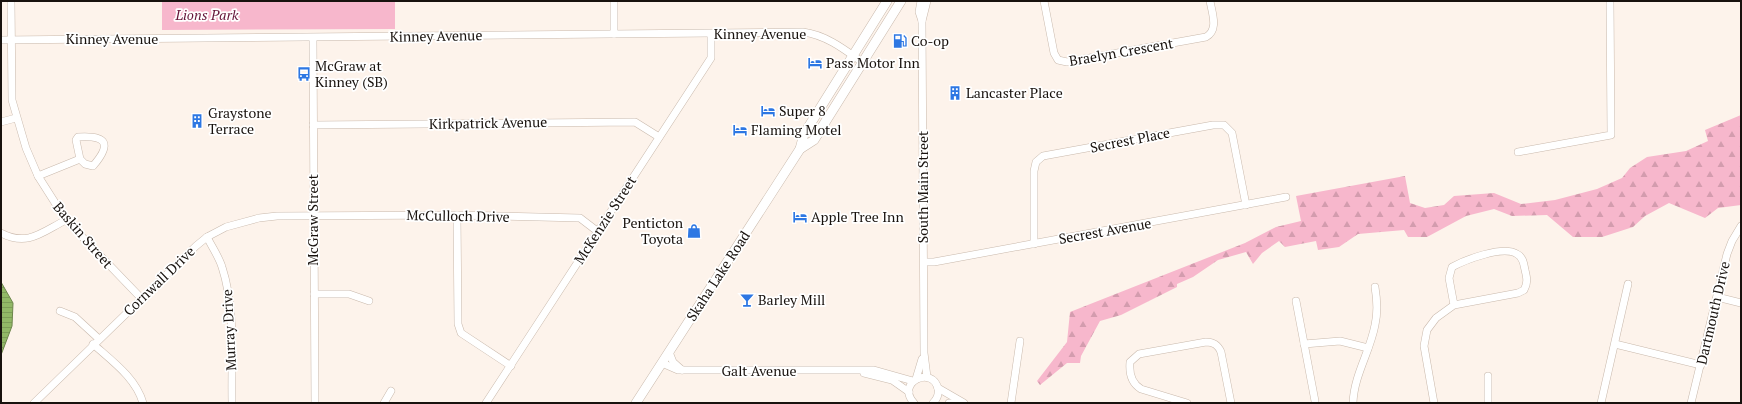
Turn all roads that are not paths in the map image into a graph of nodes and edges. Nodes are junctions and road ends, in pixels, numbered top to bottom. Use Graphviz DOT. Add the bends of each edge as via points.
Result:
graph roads {
  1 [pos="11,1"];
  2 [pos="614,1"];
  3 [pos="887,1"];
  4 [pos="901,1"];
  5 [pos="921,1"];
  6 [pos="927,1"];
  7 [pos="1044,1"];
  8 [pos="1210,1"];
  9 [pos="1610,1"];
  10 [pos="922,21"];
  11 [pos="614,34"];
  12 [pos="711,34"];
  13 [pos="313,38"];
  14 [pos="1,40"];
  15 [pos="11,40"];
  16 [pos="853,55"];
  17 [pos="862,62"];
  18 [pos="16,118"];
  19 [pos="1,122"];
  20 [pos="313,125"];
  21 [pos="659,137"];
  22 [pos="800,149"];
  23 [pos="1518,152"];
  24 [pos="80,159"];
  25 [pos="38,176"];
  26 [pos="1286,197"];
  27 [pos="1246,205"];
  28 [pos="313,215"];
  29 [pos="457,215"];
  30 [pos="66,220"];
  31 [pos="1741,226"];
  32 [pos="597,231"];
  33 [pos="1,233"];
  34 [pos="207,237"];
  35 [pos="1034,244"];
  36 [pos="924,262"];
  37 [pos="1628,284"];
  38 [pos="1375,287"];
  39 [pos="314,294"];
  40 [pos="1717,297"];
  41 [pos="141,298"];
  42 [pos="369,301"];
  43 [pos="1296,301"];
  44 [pos="1741,303"];
  45 [pos="1454,305"];
  46 [pos="60,311"];
  47 [pos="1020,341"];
  48 [pos="96,342"];
  49 [pos="1304,344"];
  50 [pos="1615,344"];
  51 [pos="1368,348"];
  52 [pos="669,352"];
  53 [pos="924,353"];
  54 [pos="662,363"];
  55 [pos="1701,365"];
  56 [pos="510,366"];
  57 [pos="682,370"];
  58 [pos="858,371"];
  59 [pos="1488,376"];
  60 [pos="927,378"];
  61 [pos="915,380"];
  62 [pos="938,388"];
  63 [pos="391,391"];
  64 [pos="909,392"];
  65 [pos="1315,401"];
  66 [pos="34,403"];
  67 [pos="143,403"];
  68 [pos="232,403"];
  69 [pos="315,403"];
  70 [pos="384,403"];
  71 [pos="486,403"];
  72 [pos="636,403"];
  73 [pos="914,403"];
  74 [pos="933,403"];
  75 [pos="949,403"];
  76 [pos="965,403"];
  77 [pos="1011,403"];
  78 [pos="1187,403"];
  79 [pos="1230,403"];
  80 [pos="1353,403"];
  81 [pos="1434,403"];
  82 [pos="1488,403"];
  83 [pos="1601,403"];
  84 [pos="1692,403"];
  1 -- 15 [label="street, Baskin Street"];
  2 -- 11 [label="street"];
  3 -- 16 [label="main road, Skaha Lake Road"];
  4 -- 17 [label="main road, Skaha Lake Road"];
  5 -- 10 [label="street, South Main Street" via="919,12"];
  6 -- 10 [label="street, South Main Street"];
  7 -- 8 [label="street, Braelyn Crescent" via="1054,53 1058,60 1067,62 1206,37 1212,32 1214,25"];
  9 -- 23 [label="street" via="1611,134"];
  10 -- 36 [label="street, South Main Street"];
  11 -- 12 [label="street, Kinney Avenue"];
  11 -- 13 [label="street, Kinney Avenue"];
  12 -- 16 [label="street, Kinney Avenue" via="813,34 828,39"];
  12 -- 21 [label="street, McKenzie Street" via="711,58"];
  13 -- 15 [label="street, Kinney Avenue"];
  13 -- 20 [label="street, McGraw Street"];
  14 -- 15 [label="street, Kinney Avenue"];
  15 -- 18 [label="street, Baskin Street" via="11,90"];
  16 -- 17 [label="street, Kinney Avenue"];
  16 -- 22 [label="main road, Skaha Lake Road" via="804,134"];
  17 -- 22 [label="main road, Skaha Lake Road" via="814,140"];
  18 -- 19 [label="street"];
  18 -- 25 [label="street, Baskin Street"];
  20 -- 21 [label="street, Kirkpatrick Avenue" via="635,122"];
  20 -- 28 [label="street, McGraw Street"];
  21 -- 32 [label="street, McKenzie Street"];
  22 -- 52 [label="main road, Skaha Lake Road"];
  24 -- 24 [label="street" via="85,164 93,166 104,152 101,139 94,136 78,137 76,140"];
  24 -- 25 [label="street"];
  25 -- 30 [label="street, Baskin Street"];
  26 -- 27 [label="street, Secrest Avenue"];
  27 -- 35 [label="street, Secrest Avenue"];
  27 -- 35 [label="street, Secrest Place" via="1232,133 1224,125 1043,156 1036,162 1034,171"];
  28 -- 29 [label="street, McCulloch Drive"];
  28 -- 34 [label="street, Cornwall Drive" via="259,218 226,227"];
  28 -- 39 [label="street, McGraw Street"];
  29 -- 32 [label="street, McCulloch Drive" via="580,218"];
  29 -- 56 [label="street" via="461,333"];
  30 -- 33 [label="street" via="32,238 19,240"];
  30 -- 41 [label="street, Baskin Street"];
  31 -- 40 [label="street, Dartmouth Drive" via="1727,254"];
  32 -- 56 [label="street, McKenzie Street"];
  34 -- 41 [label="street, Cornwall Drive"];
  34 -- 68 [label="street, Murray Drive" via="222,266 229,292"];
  35 -- 36 [label="street, Secrest Avenue"];
  36 -- 53 [label="street, South Main Street"];
  37 -- 50 [label="street"];
  38 -- 51 [label="street" via="1376,324"];
  39 -- 42 [label="street" via="349,294"];
  39 -- 69 [label="street, McGraw Street"];
  40 -- 44 [label="street"];
  40 -- 55 [label="street, Dartmouth Drive"];
  41 -- 48 [label="street, Cornwall Drive"];
  43 -- 49 [label="street"];
  45 -- 45 [label="street" via="1524,290 1527,281 1521,256 1512,252 1484,254 1452,267 1449,278"];
  45 -- 81 [label="street" via="1436,318 1427,330 1424,346"];
  46 -- 48 [label="street" via="75,316"];
  47 -- 77 [label="street"];
  48 -- 66 [label="street, Cornwall Drive"];
  48 -- 67 [label="street" via="127,375"];
  49 -- 51 [label="street" via="1340,341"];
  49 -- 65 [label="street"];
  50 -- 55 [label="street"];
  50 -- 83 [label="street"];
  51 -- 80 [label="street" via="1355,382"];
  52 -- 54 [label="main road, Skaha Lake Road"];
  52 -- 57 [label="street" via="673,362"];
  53 -- 60 [label="street, South Main Street"];
  53 -- 61 [label="street, South Main Street"];
  54 -- 57 [label="street, Galt Avenue" via="673,369"];
  54 -- 72 [label="main road, Skaha Lake Road"];
  55 -- 84 [label="street, Dartmouth Drive"];
  56 -- 71 [label="street, McKenzie Street"];
  57 -- 58 [label="street, Galt Avenue"];
  58 -- 61 [label="street, Galt Avenue" via="874,370"];
  58 -- 64 [label="street, Galt Avenue" via="892,380"];
  59 -- 82 [label="street"];
  60 -- 61 [label="street"];
  60 -- 62 [label="street" via="934,381"];
  61 -- 64 [label="street, South Main Street"];
  62 -- 74 [label="street" via="938,395"];
  62 -- 76 [label="street"];
  63 -- 70 [label="street"];
  64 -- 73 [label="street"];
  75 -- 76 [label="street"];
  78 -- 79 [label="street" via="1135,385 1130,362 1139,354 1213,342 1219,346 1221,352"];
}
